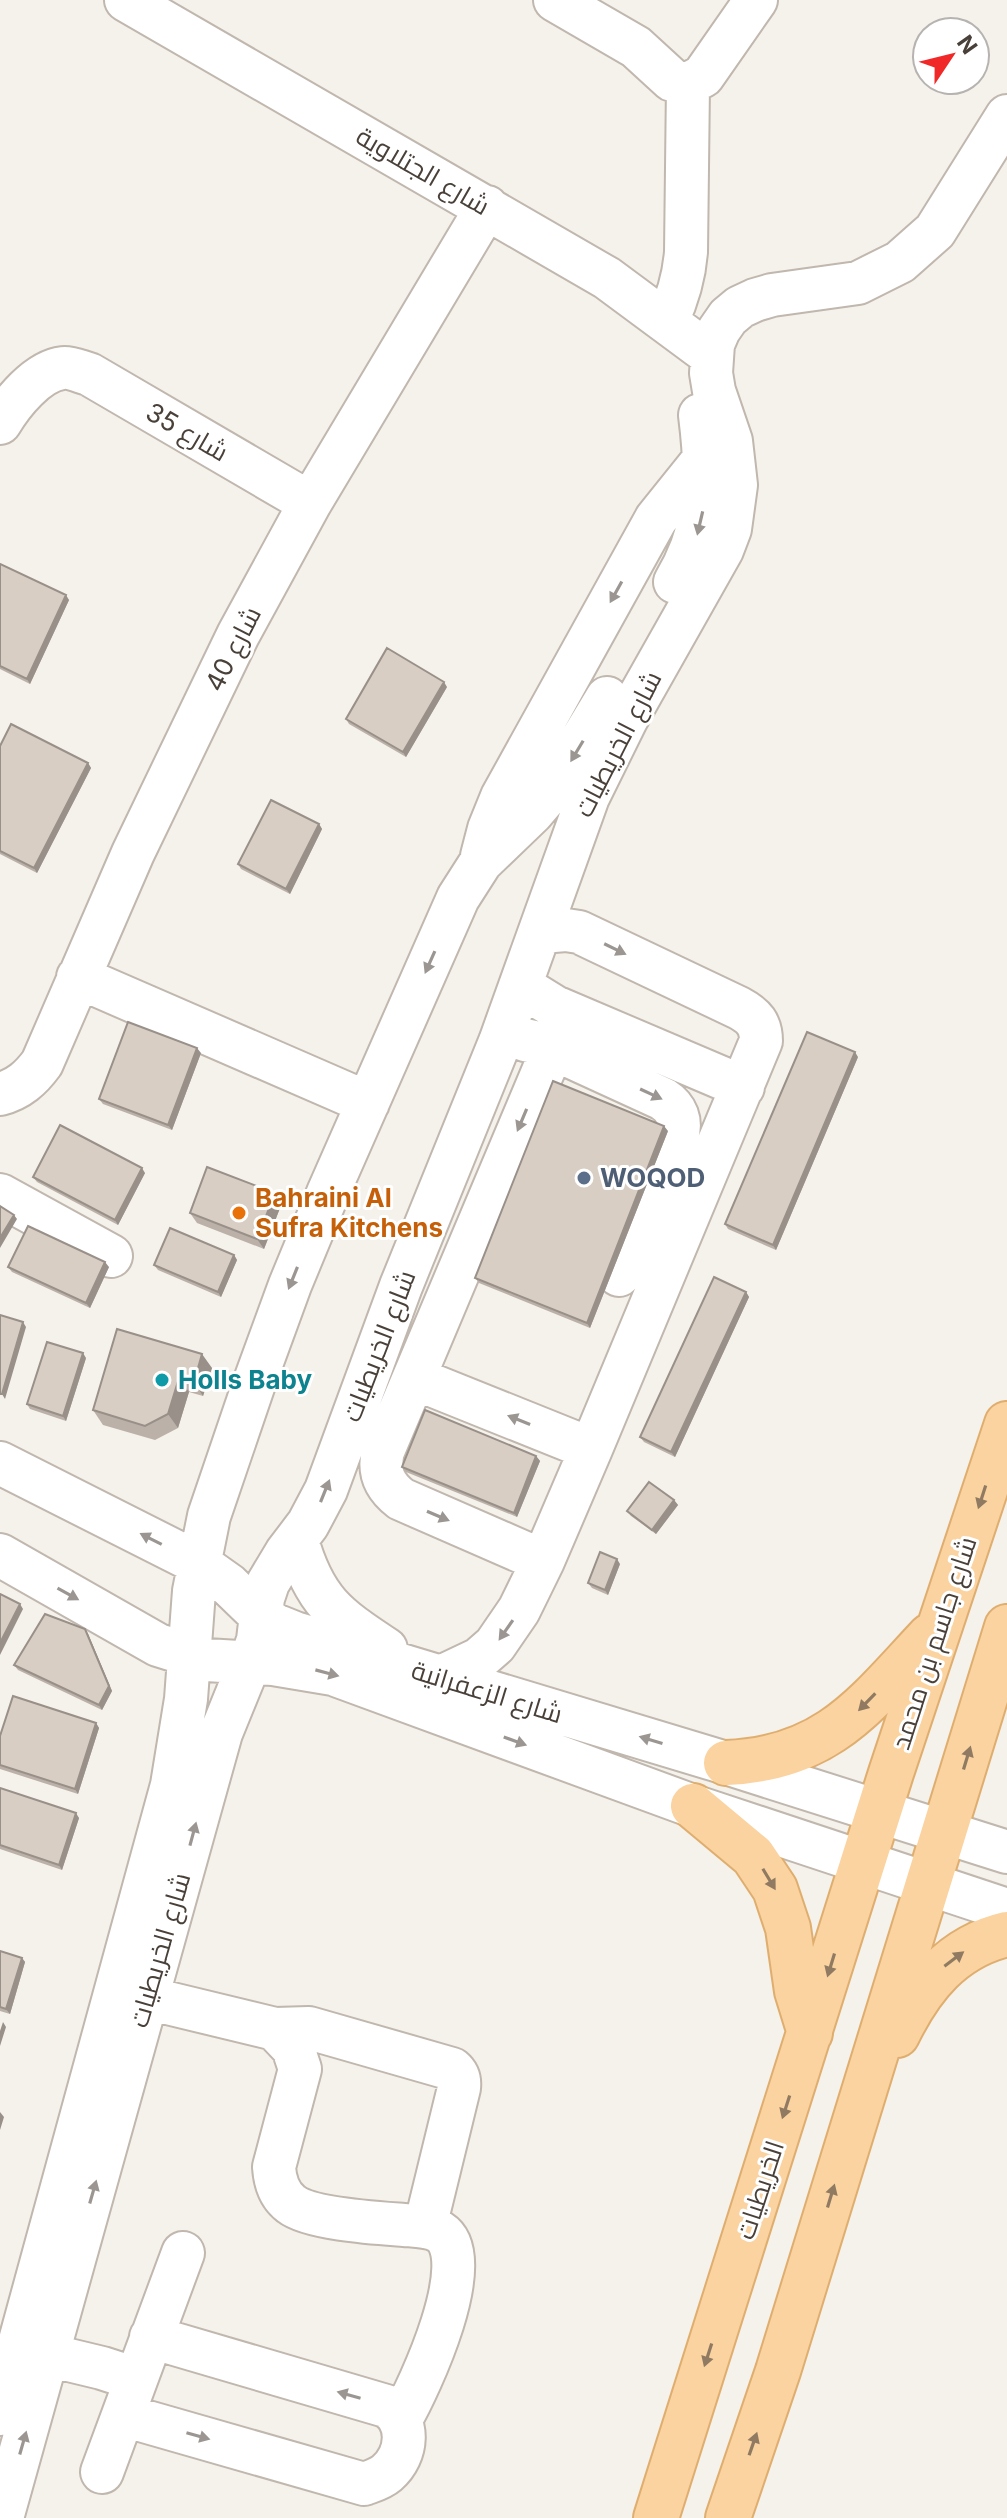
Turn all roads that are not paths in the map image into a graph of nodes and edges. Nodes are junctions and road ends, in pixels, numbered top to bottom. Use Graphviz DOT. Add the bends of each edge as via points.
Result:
graph roads {
  1 [pos="126,0"];
  2 [pos="555,0"];
  3 [pos="756,0"];
  4 [pos="688,84"];
  5 [pos="1007,84"];
  6 [pos="1007,116"];
  7 [pos="487,207"];
  8 [pos="852,272"];
  9 [pos="691,340"];
  10 [pos="0,422"];
  11 [pos="705,458"];
  12 [pos="310,503"];
  13 [pos="532,813"];
  14 [pos="572,836"];
  15 [pos="481,862"];
  16 [pos="541,932"];
  17 [pos="78,977"];
  18 [pos="521,986"];
  19 [pos="500,1042"];
  20 [pos="553,1048"];
  21 [pos="743,1087"];
  22 [pos="0,1094"];
  23 [pos="368,1103"];
  24 [pos="0,1195"];
  25 [pos="111,1256"];
  26 [pos="657,1291"];
  27 [pos="414,1378"];
  28 [pos="1007,1424"];
  29 [pos="591,1449"];
  30 [pos="0,1463"];
  31 [pos="297,1540"];
  32 [pos="0,1555"];
  33 [pos="543,1561"];
  34 [pos="198,1563"];
  35 [pos="260,1615"];
  36 [pos="940,1625"];
  37 [pos="1007,1627"];
  38 [pos="190,1656"];
  39 [pos="250,1664"];
  40 [pos="424,1673"];
  41 [pos="726,1763"];
  42 [pos="693,1806"];
  43 [pos="879,1812"];
  44 [pos="944,1833"];
  45 [pos="1007,1852"];
  46 [pos="863,1863"];
  47 [pos="927,1884"];
  48 [pos="1007,1910"];
  49 [pos="1007,1934"];
  50 [pos="147,1998"];
  51 [pos="275,2029"];
  52 [pos="810,2033"];
  53 [pos="855,2119"];
  54 [pos="425,2227"];
  55 [pos="183,2253"];
  56 [pos="151,2337"];
  57 [pos="48,2355"];
  58 [pos="129,2397"];
  59 [pos="0,2414"];
  60 [pos="401,2419"];
  61 [pos="102,2472"];
  62 [pos="2,2518"];
  63 [pos="656,2518"];
  64 [pos="728,2518"];
  1 -- 7 [label="street, شارع الجتلاوية"];
  2 -- 4 [label="street" via="636,47 672,80"];
  3 -- 4 [label="street" via="703,76"];
  4 -- 9 [label="street" via="685,264 677,299"];
  5 -- 8 [label="street, شارع الخريطيات" via="926,204"];
  6 -- 8 [label="street, شارع الخريطيات" via="935,231 900,262"];
  7 -- 9 [label="street, شارع الجتلاوية" via="607,278"];
  7 -- 12 [label="street, شارع 40"];
  8 -- 9 [label="street, شارع الخريطيات" via="747,281 718,301"];
  9 -- 11 [label="street, شارع الخريطيات"];
  9 -- 14 [label="street, شارع الخريطيات" via="731,441 735,463 730,529 606,758"];
  10 -- 12 [label="street, شارع 35" via="33,384 63,368 89,374"];
  11 -- 13 [label="street, شارع الخريطيات, one-way" via="703,511 688,561 566,768"];
  11 -- 15 [label="street, one-way" via="648,533 502,797"];
  12 -- 17 [label="street, شارع 40" via="178,756"];
  13 -- 14 [label="street"];
  13 -- 15 [label="street, شارع الخريطيات"];
  14 -- 16 [label="street, شارع الخريطيات"];
  15 -- 23 [label="street, شارع الخريطيات, one-way" via="458,898"];
  16 -- 18 [label="street, شارع الخريطيات"];
  16 -- 21 [label="street, one-way" via="579,932 747,1012 761,1033"];
  17 -- 22 [label="street, شارع 40" via="42,1063 21,1085"];
  17 -- 23 [label="street"];
  18 -- 19 [label="street, شارع الخريطيات"];
  18 -- 21 [label="street" via="555,1007"];
  19 -- 20 [label="street" via="533,1041"];
  31 -- 19 [label="street, شارع الخريطيات, one-way" via="326,1490"];
  20 -- 26 [label="street, one-way" via="586,1081 670,1103 678,1115 677,1137 616,1274"];
  20 -- 27 [label="street, one-way" via="491,1221"];
  21 -- 26 [label="street"];
  23 -- 34 [label="street, شارع الخريطيات, one-way" via="265,1351"];
  24 -- 25 [label="street"];
  26 -- 29 [label="street"];
  29 -- 27 [label="street, one-way"];
  27 -- 33 [label="street, one-way" via="380,1462 392,1493"];
  28 -- 36 [label="main road, شارع جاسم بن محمد, one-way"];
  29 -- 33 [label="street"];
  34 -- 30 [label="street, شارع الزعفرانية, one-way"];
  31 -- 35 [label="street, شارع الخريطيات" via="275,1568"];
  31 -- 40 [label="street" via="312,1584 342,1620"];
  32 -- 38 [label="street, شارع الزعفرانية, one-way" via="158,1645"];
  33 -- 40 [label="street, one-way" via="495,1645 479,1659"];
  34 -- 35 [label="street, شارع الزعفرانية"];
  34 -- 38 [label="street, شارع الخريطيات"];
  35 -- 39 [label="street, شارع الخريطيات"];
  35 -- 40 [label="street, شارع الزعفرانية" via="295,1633"];
  36 -- 41 [label="main road, one-way" via="860,1711 823,1738 766,1759"];
  36 -- 43 [label="main road, شارع جاسم بن محمد"];
  44 -- 37 [label="main road, one-way"];
  38 -- 39 [label="street, شارع الزعفرانية"];
  38 -- 59 [label="street, شارع الخريطيات" via="172,1785"];
  39 -- 42 [label="street, شارع الزعفرانية, one-way" via="333,1674"];
  50 -- 39 [label="street, شارع الخريطيات, one-way" via="221,1733"];
  41 -- 40 [label="street, شارع الزعفرانية, one-way"];
  41 -- 43 [label="street, شارع الزعفرانية"];
  42 -- 46 [label="street, شارع الزعفرانية"];
  42 -- 52 [label="main road, one-way" via="753,1856 775,1889"];
  43 -- 44 [label="street, شارع الزعفرانية"];
  43 -- 46 [label="main road, شارع جاسم بن محمد"];
  44 -- 45 [label="street, شارع الزعفرانية"];
  44 -- 47 [label="main road"];
  46 -- 47 [label="street, شارع الزعفرانية"];
  46 -- 52 [label="main road, الخريطيات, one-way"];
  47 -- 48 [label="street, شارع الزعفرانية"];
  47 -- 53 [label="main road"];
  53 -- 49 [label="main road, one-way" via="927,1984 968,1948"];
  50 -- 51 [label="street"];
  57 -- 50 [label="street, شارع الخريطيات, one-way"];
  51 -- 54 [label="street" via="293,2048 300,2069 274,2167 281,2193 301,2211"];
  51 -- 54 [label="street" via="309,2028 456,2072 459,2088"];
  52 -- 63 [label="main road, الخريطيات, one-way"];
  64 -- 53 [label="main road, one-way"];
  54 -- 60 [label="street" via="439,2232 451,2247 451,2286 432,2357"];
  55 -- 56 [label="street"];
  56 -- 58 [label="street"];
  60 -- 56 [label="street, one-way" via="386,2406"];
  57 -- 58 [label="street" via="102,2368"];
  62 -- 57 [label="street, شارع الخريطيات, one-way"];
  58 -- 60 [label="street, one-way" via="364,2484 388,2473 397,2462"];
  58 -- 61 [label="street"];
}
